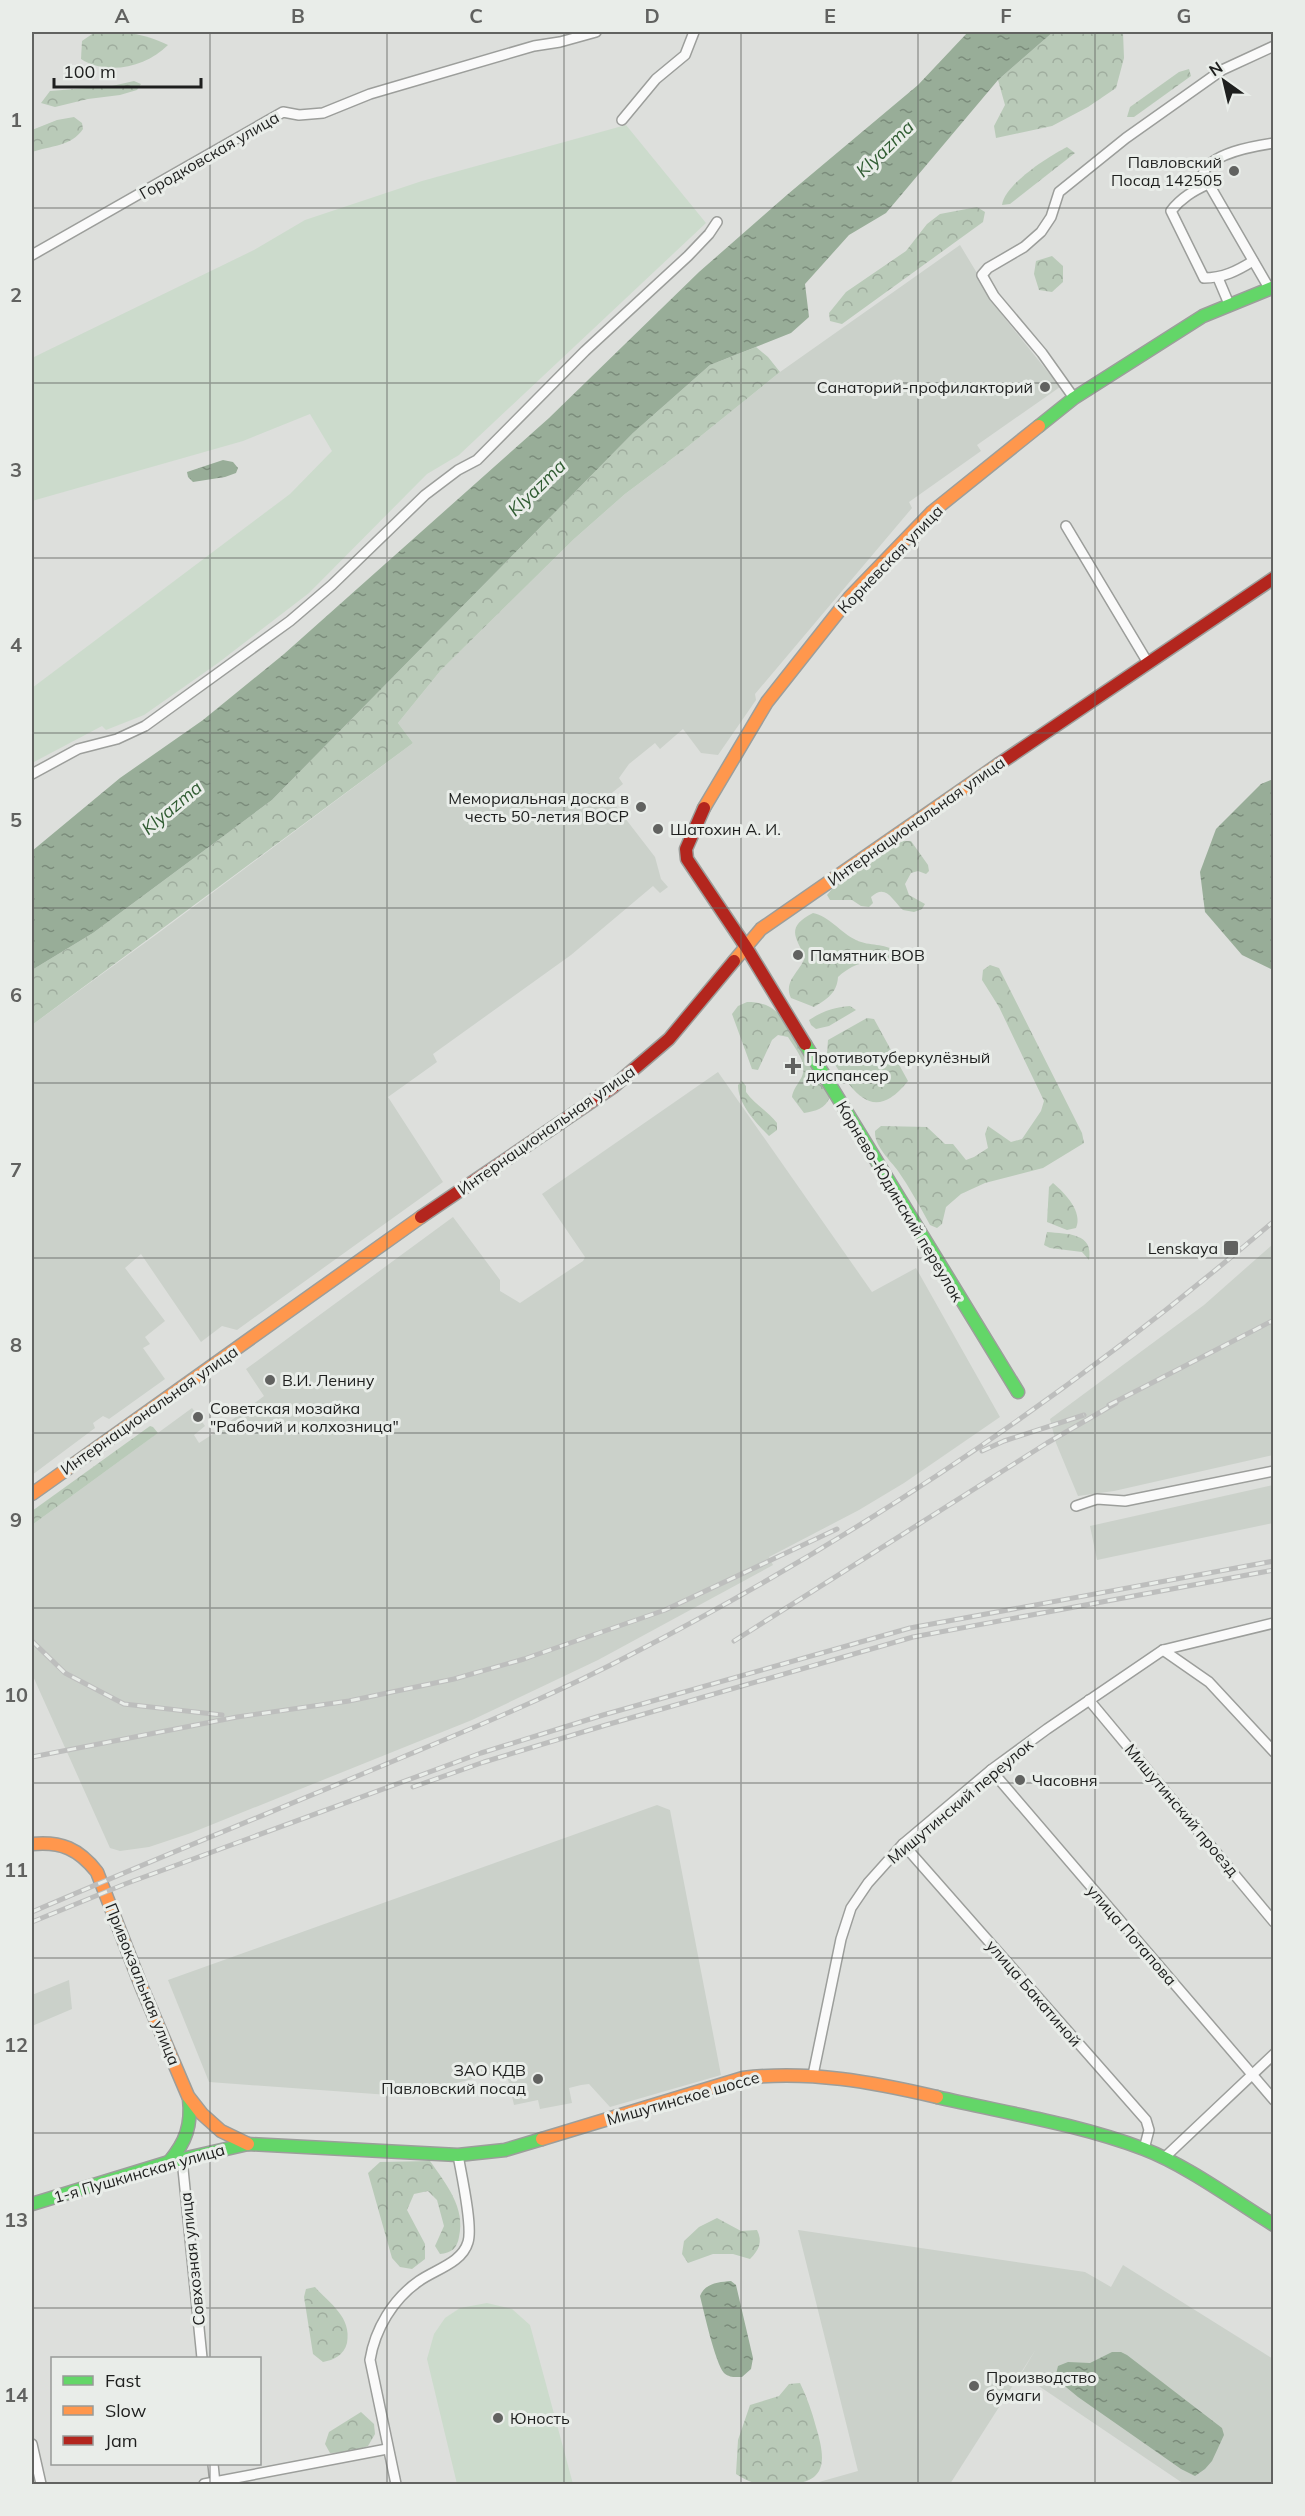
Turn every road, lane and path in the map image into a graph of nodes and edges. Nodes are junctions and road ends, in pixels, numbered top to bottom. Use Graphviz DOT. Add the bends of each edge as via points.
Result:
graph roads {
  1 [pos="596,32"];
  2 [pos="691,33"];
  3 [pos="1274,46"];
  4 [pos="622,120"];
  5 [pos="1274,143"];
  6 [pos="1208,184"];
  7 [pos="717,222"];
  8 [pos="32,255"];
  9 [pos="1253,261"];
  10 [pos="1218,278"];
  11 [pos="1271,288"];
  12 [pos="1229,304"];
  13 [pos="1074,398"];
  14 [pos="1066,526"];
  15 [pos="1274,578"];
  16 [pos="1148,663"];
  17 [pos="32,774"];
  18 [pos="746,947"];
  19 [pos="1018,1392"];
  20 [pos="1274,1471"];
  21 [pos="32,1494"];
  22 [pos="1076,1506"];
  23 [pos="1274,1623"];
  24 [pos="1163,1650"];
  25 [pos="1089,1700"];
  26 [pos="1274,1752"];
  27 [pos="991,1770"];
  28 [pos="32,1844"];
  29 [pos="903,1844"];
  30 [pos="1274,1922"];
  31 [pos="1274,2054"];
  32 [pos="1252,2074"];
  33 [pos="813,2075"];
  34 [pos="188,2096"];
  35 [pos="1274,2100"];
  36 [pos="248,2144"];
  37 [pos="1144,2149"];
  38 [pos="458,2155"];
  39 [pos="1164,2158"];
  40 [pos="182,2159"];
  41 [pos="169,2162"];
  42 [pos="32,2204"];
  43 [pos="1274,2225"];
  44 [pos="202,2357"];
  45 [pos="32,2444"];
  46 [pos="387,2449"];
  47 [pos="213,2465"];
  48 [pos="215,2483"];
  49 [pos="41,2484"];
  50 [pos="204,2484"];
  51 [pos="396,2484"];
  1 -- 8 [label="street, Городковская улица" via="370,94 323,113 299,115 283,111"];
  2 -- 4 [label="street" via="685,55 656,79"];
  3 -- 13 [label="street" via="1222,70 1126,138 1059,192 1041,232 982,275 994,297"];
  5 -- 6 [label="street" via="1244,148 1219,158 1205,168 1203,174"];
  6 -- 9 [label="street"];
  6 -- 10 [label="street" via="1192,191 1171,211 1204,278"];
  7 -- 17 [label="street" via="688,256 585,351 477,460 425,495 290,621 145,726 117,739 78,749"];
  9 -- 10 [label="street"];
  9 -- 11 [label="street"];
  10 -- 12 [label="street"];
  11 -- 12 [label="street, Корневская улица"];
  12 -- 13 [label="street, Корневская улица" via="1160,342"];
  13 -- 18 [label="street, Корневская улица" via="932,512 850,597 767,702 706,801 685,854"];
  14 -- 16 [label="street"];
  15 -- 16 [label="street, Интернациональная улица"];
  16 -- 18 [label="street, Интернациональная улица" via="761,929"];
  18 -- 19 [label="street, Корнево-Юдинский переулок"];
  18 -- 21 [label="street, Интернациональная улица" via="669,1040 614,1087 418,1219"];
  20 -- 22 [label="street" via="1125,1501 1097,1499"];
  23 -- 24 [label="street"];
  24 -- 25 [label="street, Мишутинский переулок"];
  24 -- 26 [label="street" via="1209,1682"];
  25 -- 27 [label="street, Мишутинский переулок"];
  25 -- 30 [label="street, Мишутинский проезд"];
  27 -- 29 [label="street, Мишутинский переулок"];
  27 -- 32 [label="street, улица Потапова"];
  28 -- 34 [label="street, Привокзальная улица" via="54,1843 76,1849 97,1872"];
  29 -- 33 [label="street, Мишутинский переулок" via="868,1882 851,1908"];
  29 -- 37 [label="street, улица Бакатиной" via="1146,2120 1149,2130"];
  31 -- 32 [label="street"];
  32 -- 35 [label="street, улица Потапова"];
  32 -- 39 [label="street"];
  33 -- 37 [label="street, Мишутинское шоссе" via="902,2088 1087,2131"];
  33 -- 38 [label="street, Мишутинское шоссе" via="743,2078 505,2151"];
  34 -- 36 [label="street, Привокзальная улица" via="221,2131"];
  34 -- 41 [label="street" via="189,2134"];
  36 -- 38 [label="street, Мишутинское шоссе"];
  36 -- 40 [label="street, 1-я Пушкинская улица"];
  37 -- 39 [label="street, Мишутинское шоссе"];
  38 -- 46 [label="street" via="469,2241 446,2267 419,2281 403,2296 388,2313 373,2342 370,2360"];
  39 -- 43 [label="street, Мишутинское шоссе"];
  40 -- 41 [label="street, 1-я Пушкинская улица"];
  40 -- 44 [label="street, Совхозная улица"];
  41 -- 42 [label="street, 1-я Пушкинская улица"];
  45 -- 49 [label="street"];
  46 -- 48 [label="street"];
  46 -- 51 [label="street"];
  47 -- 48 [label="street"];
  48 -- 50 [label="street"];
}
